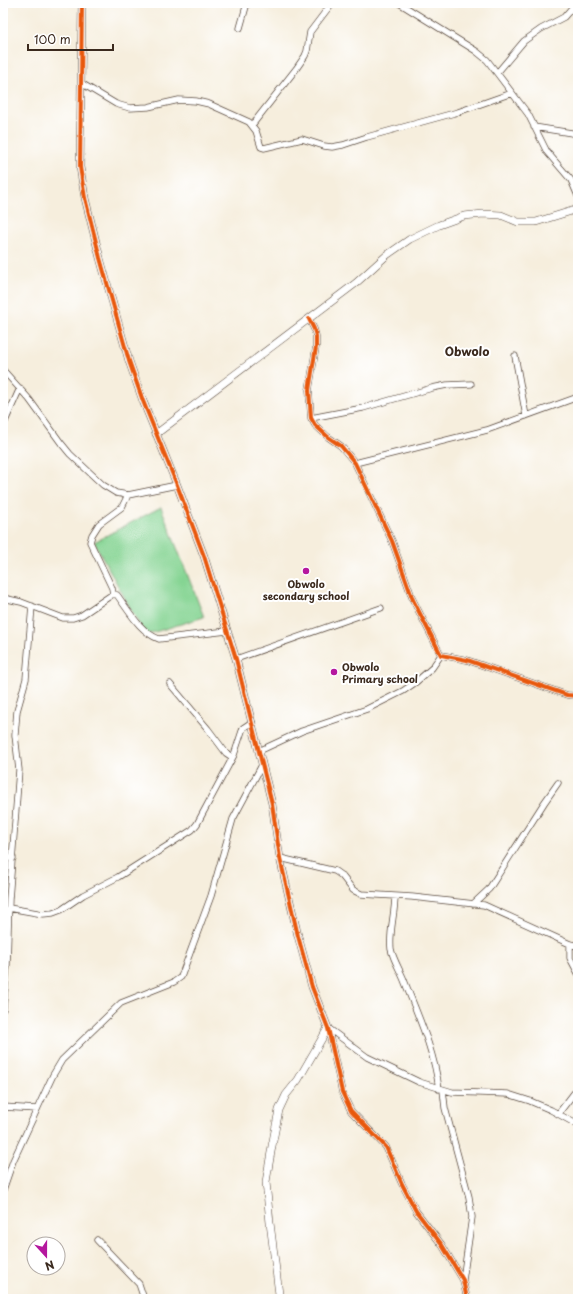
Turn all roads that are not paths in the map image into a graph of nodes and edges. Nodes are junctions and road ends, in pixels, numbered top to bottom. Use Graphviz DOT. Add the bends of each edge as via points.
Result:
graph roads {
  1 [pos="82,3"];
  2 [pos="247,3"];
  3 [pos="332,3"];
  4 [pos="399,3"];
  5 [pos="576,3"];
  6 [pos="240,28"];
  7 [pos="497,73"];
  8 [pos="81,83"];
  9 [pos="512,93"];
  10 [pos="252,125"];
  11 [pos="534,127"];
  12 [pos="578,134"];
  13 [pos="578,196"];
  14 [pos="578,209"];
  15 [pos="309,319"];
  16 [pos="515,356"];
  17 [pos="3,370"];
  18 [pos="471,384"];
  19 [pos="20,388"];
  20 [pos="578,397"];
  21 [pos="526,416"];
  22 [pos="311,418"];
  23 [pos="3,426"];
  24 [pos="156,434"];
  25 [pos="355,463"];
  26 [pos="177,485"];
  27 [pos="128,495"];
  28 [pos="112,594"];
  29 [pos="3,598"];
  30 [pos="32,606"];
  31 [pos="381,608"];
  32 [pos="227,631"];
  33 [pos="441,655"];
  34 [pos="236,659"];
  35 [pos="170,684"];
  36 [pos="578,696"];
  37 [pos="252,722"];
  38 [pos="259,751"];
  39 [pos="232,757"];
  40 [pos="262,765"];
  41 [pos="558,783"];
  42 [pos="3,858"];
  43 [pos="13,858"];
  44 [pos="280,858"];
  45 [pos="3,894"];
  46 [pos="395,896"];
  47 [pos="9,899"];
  48 [pos="473,904"];
  49 [pos="9,908"];
  50 [pos="570,944"];
  51 [pos="578,946"];
  52 [pos="578,973"];
  53 [pos="3,1009"];
  54 [pos="328,1028"];
  55 [pos="578,1088"];
  56 [pos="441,1089"];
  57 [pos="3,1107"];
  58 [pos="37,1109"];
  59 [pos="558,1114"];
  60 [pos="578,1125"];
  61 [pos="3,1190"];
  62 [pos="97,1240"];
  63 [pos="463,1280"];
  64 [pos="144,1299"];
  65 [pos="278,1299"];
  66 [pos="467,1299"];
  1 -- 8 [label="street"];
  2 -- 6 [label="street"];
  3 -- 10 [label="street" via="310,32 305,56"];
  4 -- 7 [label="street" via="476,51"];
  5 -- 7 [label="street" via="564,17 536,32 524,42"];
  7 -- 9 [label="street"];
  8 -- 10 [label="street" via="116,104 130,108 179,100 196,101 210,104"];
  8 -- 24 [label="street" via="80,167 85,198 129,361"];
  9 -- 10 [label="street" via="438,118 332,147 302,139 264,148 261,147"];
  9 -- 11 [label="street" via="528,114"];
  11 -- 12 [label="street"];
  11 -- 13 [label="street" via="548,152 571,180"];
  14 -- 15 [label="street" via="536,222 518,222 501,215 483,214 464,216 439,225 410,239 387,255"];
  15 -- 22 [label="street" via="316,336 309,390"];
  15 -- 24 [label="street"];
  16 -- 21 [label="street"];
  17 -- 19 [label="street"];
  18 -- 22 [label="street" via="432,388 363,408"];
  19 -- 23 [label="street"];
  19 -- 27 [label="street" via="70,454 103,485 116,493"];
  20 -- 21 [label="street"];
  21 -- 25 [label="street" via="487,430"];
  22 -- 25 [label="street" via="314,425 341,446"];
  24 -- 26 [label="street"];
  25 -- 33 [label="street" via="392,541 413,600"];
  26 -- 27 [label="street"];
  26 -- 32 [label="street" via="204,556"];
  27 -- 28 [label="street" via="122,507 99,524 90,542 112,588"];
  28 -- 30 [label="street" via="82,615 73,618 63,618"];
  28 -- 32 [label="street" via="117,595 145,632 160,639"];
  29 -- 30 [label="street"];
  30 -- 43 [label="street" via="26,679 17,711 19,770"];
  31 -- 34 [label="street"];
  32 -- 34 [label="street"];
  33 -- 36 [label="street" via="467,660 567,695"];
  33 -- 38 [label="street" via="432,668 403,691 367,709 302,731"];
  34 -- 37 [label="street"];
  35 -- 39 [label="street"];
  37 -- 38 [label="street"];
  37 -- 39 [label="street" via="243,728"];
  38 -- 40 [label="street"];
  39 -- 49 [label="street" via="197,824 184,836 61,910 43,914"];
  40 -- 44 [label="street" via="272,804"];
  40 -- 58 [label="street" via="234,819 211,896 181,977 121,1003 62,1060"];
  41 -- 48 [label="street" via="489,889"];
  42 -- 43 [label="street"];
  43 -- 47 [label="street"];
  44 -- 46 [label="street" via="335,871 360,894"];
  44 -- 54 [label="street" via="312,987"];
  45 -- 47 [label="street"];
  46 -- 48 [label="street"];
  46 -- 56 [label="street" via="392,950 430,1046"];
  47 -- 49 [label="street"];
  48 -- 50 [label="street" via="484,905"];
  49 -- 53 [label="street"];
  50 -- 51 [label="street"];
  50 -- 52 [label="street" via="570,958"];
  54 -- 56 [label="street" via="379,1064"];
  54 -- 63 [label="street" via="342,1092 351,1111 386,1147 416,1211 442,1245"];
  54 -- 65 [label="street" via="298,1080 286,1095 279,1110 272,1146 266,1182"];
  55 -- 59 [label="street"];
  56 -- 59 [label="street" via="452,1092 508,1094"];
  56 -- 63 [label="street" via="469,1196 472,1217"];
  57 -- 58 [label="street"];
  58 -- 61 [label="street" via="13,1161"];
  59 -- 60 [label="street"];
  62 -- 64 [label="street" via="139,1284"];
  63 -- 66 [label="street"];
}
